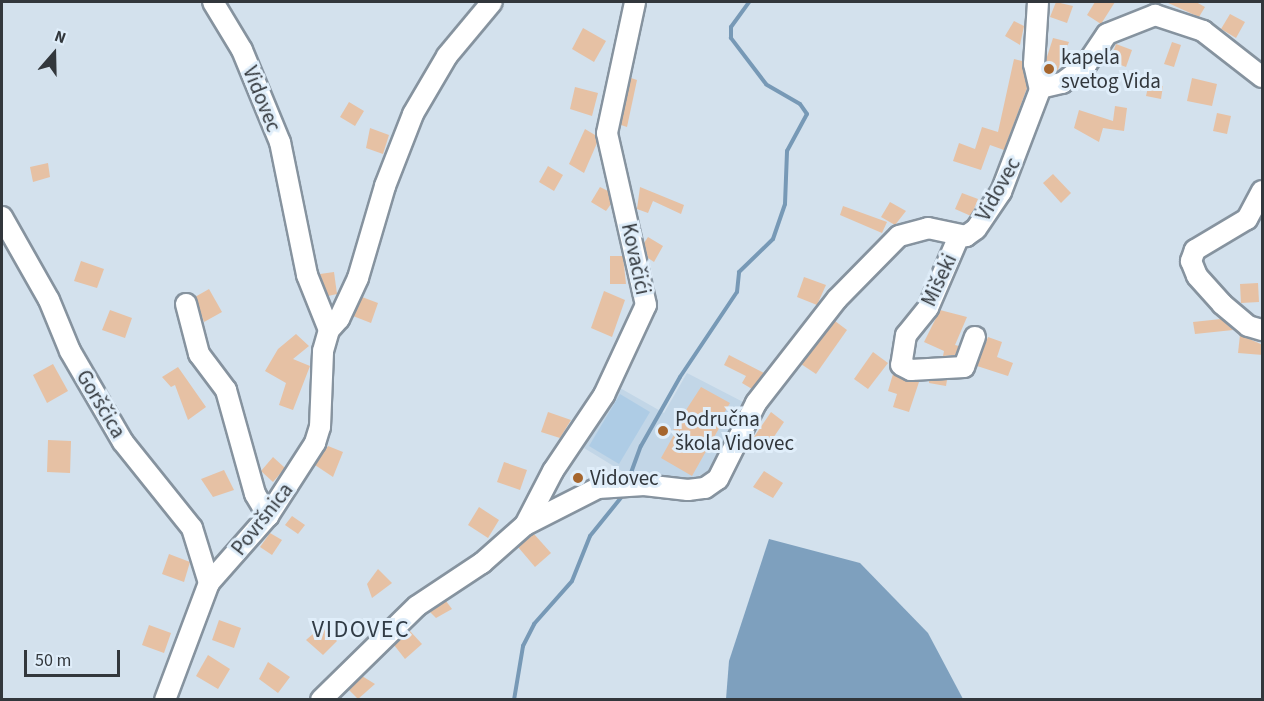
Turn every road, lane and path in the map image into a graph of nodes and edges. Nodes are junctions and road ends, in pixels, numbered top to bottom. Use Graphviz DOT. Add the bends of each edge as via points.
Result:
graph roads {
  1 [pos="213,2"];
  2 [pos="492,2"];
  3 [pos="635,2"];
  4 [pos="1038,2"];
  5 [pos="1263,77"];
  6 [pos="1040,88"];
  7 [pos="1263,191"];
  8 [pos="2,217"];
  9 [pos="959,236"];
  10 [pos="186,304"];
  11 [pos="329,330"];
  12 [pos="1263,330"];
  13 [pos="975,337"];
  14 [pos="268,516"];
  15 [pos="525,525"];
  16 [pos="209,583"];
  17 [pos="165,699"];
  18 [pos="321,699"];
  1 -- 11 [label="street, Vidovec" via="242,50 280,142 307,275"];
  2 -- 11 [label="street" via="447,56 412,114 385,186 358,278 339,319"];
  3 -- 15 [label="street, Kovačići" via="607,133 646,305 604,395 553,471"];
  4 -- 6 [label="street" via="1034,64"];
  5 -- 6 [label="street" via="1203,31 1155,15 1107,34 1086,65 1062,83"];
  6 -- 9 [label="street, Vidovec" via="1001,192 976,229"];
  7 -- 12 [label="street" via="1247,219 1195,250 1192,256 1197,276 1222,304 1248,326"];
  8 -- 16 [label="street, Gorščica" via="49,300 70,351 123,442 192,528"];
  9 -- 13 [label="street, Mišeki" via="928,308 906,335 901,365 911,370 964,367"];
  9 -- 15 [label="street, Vidovec" via="928,228 899,236 837,299 756,403 718,479 705,488 598,488"];
  10 -- 14 [label="street" via="199,354 226,390 255,494"];
  11 -- 14 [label="street, Površnica" via="323,351 317,435 299,471"];
  14 -- 16 [label="street, Površnica"];
  15 -- 18 [label="street, Vidovec" via="482,563 417,606"];
  16 -- 17 [label="street, Površnica"];
}
